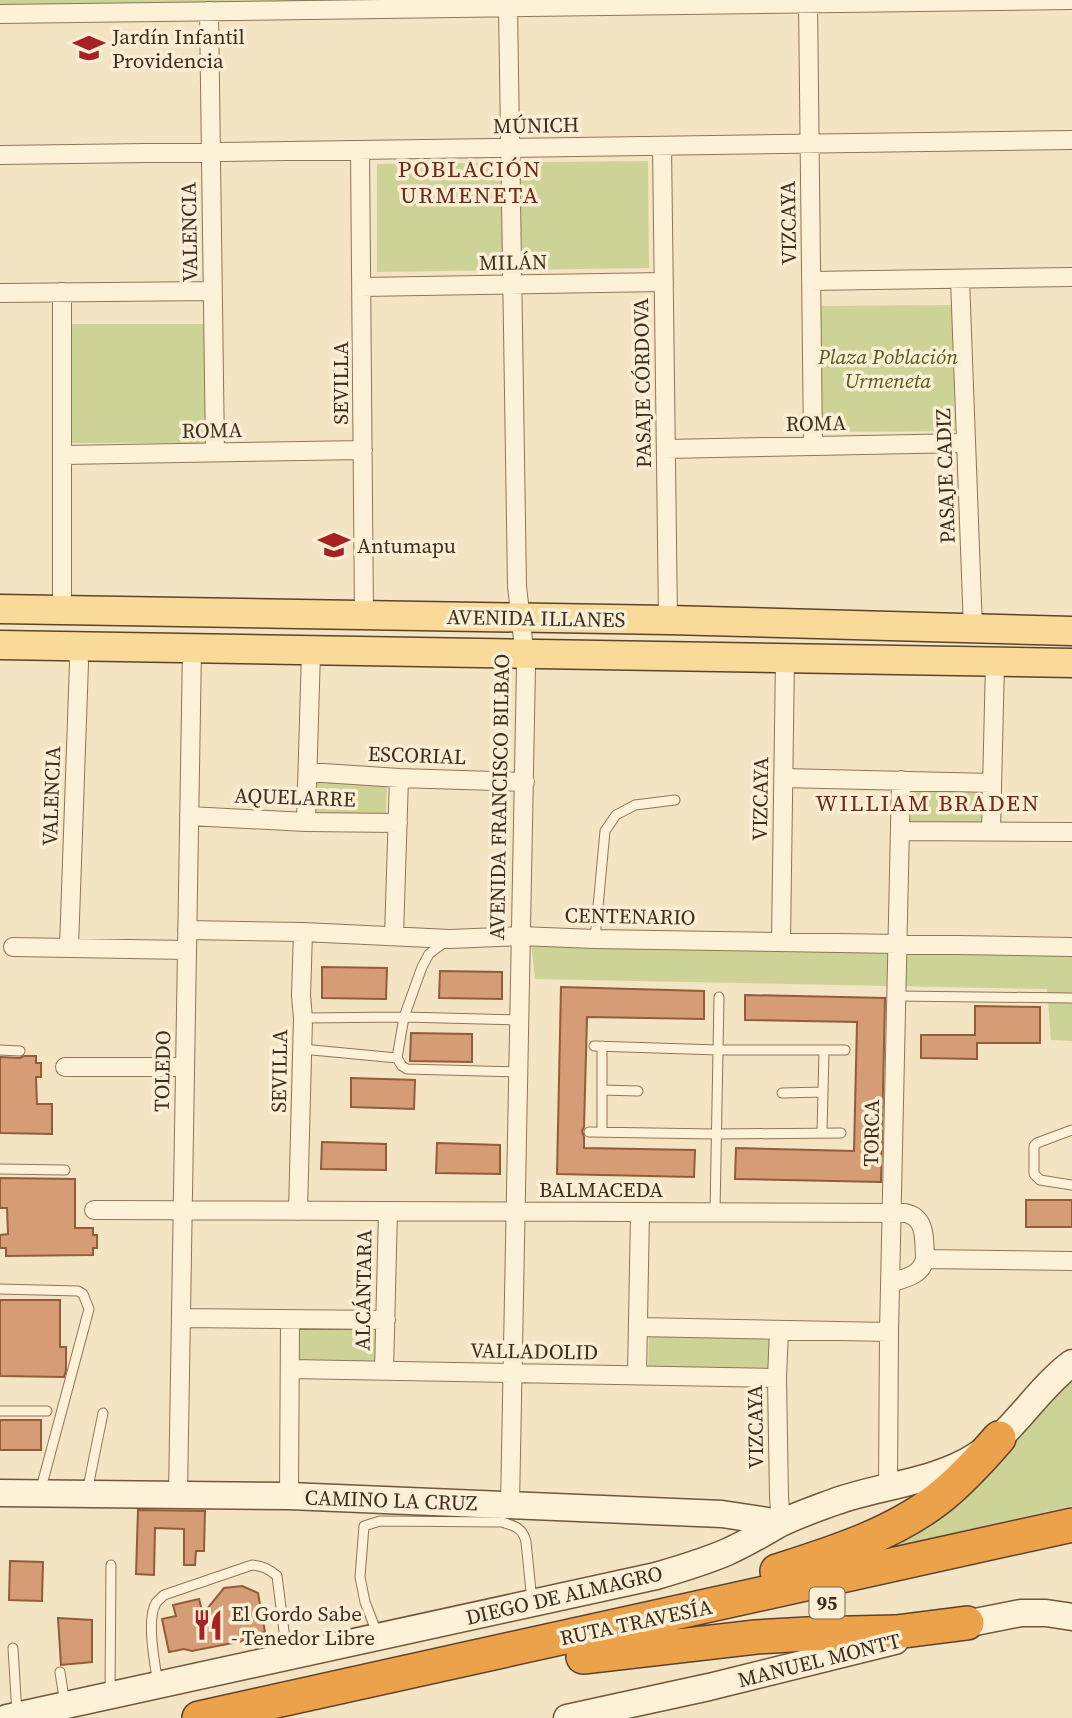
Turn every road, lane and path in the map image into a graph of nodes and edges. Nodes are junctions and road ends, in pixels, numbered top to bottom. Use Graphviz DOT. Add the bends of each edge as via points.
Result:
graph roads {
  1 [pos="1072,0"];
  2 [pos="808,1"];
  3 [pos="270,5"];
  4 [pos="169,6"];
  5 [pos="508,7"];
  6 [pos="209,11"];
  7 [pos="0,14"];
  8 [pos="1072,140"];
  9 [pos="810,144"];
  10 [pos="662,146"];
  11 [pos="510,148"];
  12 [pos="360,150"];
  13 [pos="211,152"];
  14 [pos="0,155"];
  15 [pos="1072,277"];
  16 [pos="960,279"];
  17 [pos="811,281"];
  18 [pos="664,282"];
  19 [pos="513,285"];
  20 [pos="362,287"];
  21 [pos="213,291"];
  22 [pos="62,292"];
  23 [pos="0,293"];
  24 [pos="966,443"];
  25 [pos="813,446"];
  26 [pos="666,449"];
  27 [pos="363,450"];
  28 [pos="215,453"];
  29 [pos="62,455"];
  30 [pos="0,609"];
  31 [pos="62,610"];
  32 [pos="364,616"];
  33 [pos="520,618"];
  34 [pos="668,620"];
  35 [pos="974,629"];
  36 [pos="1072,631"];
  37 [pos="0,645"];
  38 [pos="78,646"];
  39 [pos="192,648"];
  40 [pos="311,651"];
  41 [pos="525,654"];
  42 [pos="785,658"];
  43 [pos="995,662"];
  44 [pos="1072,663"];
  45 [pos="308,772"];
  46 [pos="399,778"];
  47 [pos="783,778"];
  48 [pos="901,780"];
  49 [pos="525,782"];
  50 [pos="992,783"];
  51 [pos="675,800"];
  52 [pos="189,816"];
  53 [pos="306,822"];
  54 [pos="398,823"];
  55 [pos="900,831"];
  56 [pos="991,831"];
  57 [pos="1072,832"];
  58 [pos="187,930"];
  59 [pos="303,932"];
  60 [pos="394,936"];
  61 [pos="520,936"];
  62 [pos="450,939"];
  63 [pos="596,939"];
  64 [pos="781,941"];
  65 [pos="897,943"];
  66 [pos="13,947"];
  67 [pos="69,947"];
  68 [pos="1072,947"];
  69 [pos="187,950"];
  70 [pos="897,996"];
  71 [pos="719,997"];
  72 [pos="1072,998"];
  73 [pos="404,1017"];
  74 [pos="303,1018"];
  75 [pos="519,1020"];
  76 [pos="302,1049"];
  77 [pos="0,1050"];
  78 [pos="718,1050"];
  79 [pos="824,1050"];
  80 [pos="845,1050"];
  81 [pos="20,1051"];
  82 [pos="397,1058"];
  83 [pos="65,1067"];
  84 [pos="185,1067"];
  85 [pos="518,1072"];
  86 [pos="602,1090"];
  87 [pos="638,1091"];
  88 [pos="823,1092"];
  89 [pos="782,1093"];
  90 [pos="1072,1130"];
  91 [pos="589,1132"];
  92 [pos="602,1132"];
  93 [pos="822,1133"];
  94 [pos="841,1133"];
  95 [pos="716,1134"];
  96 [pos="0,1169"];
  97 [pos="65,1170"];
  98 [pos="1072,1185"];
  99 [pos="94,1210"];
  100 [pos="183,1210"];
  101 [pos="298,1211"];
  102 [pos="388,1211"];
  103 [pos="515,1212"];
  104 [pos="639,1212"];
  105 [pos="715,1212"];
  106 [pos="891,1214"];
  107 [pos="925,1259"];
  108 [pos="1072,1261"];
  109 [pos="890,1283"];
  110 [pos="0,1289"];
  111 [pos="181,1318"];
  112 [pos="290,1320"];
  113 [pos="386,1320"];
  114 [pos="638,1327"];
  115 [pos="779,1330"];
  116 [pos="889,1332"];
  117 [pos="1072,1363"];
  118 [pos="290,1369"];
  119 [pos="384,1371"];
  120 [pos="512,1373"];
  121 [pos="637,1375"];
  122 [pos="777,1378"];
  123 [pos="0,1411"];
  124 [pos="47,1411"];
  125 [pos="103,1413"];
  126 [pos="999,1438"];
  127 [pos="888,1486"];
  128 [pos="0,1493"];
  129 [pos="40,1493"];
  130 [pos="87,1494"];
  131 [pos="178,1495"];
  132 [pos="289,1496"];
  133 [pos="510,1505"];
  134 [pos="364,1514"];
  135 [pos="781,1523"];
  136 [pos="1072,1525"];
  137 [pos="1072,1549"];
  138 [pos="110,1565"];
  139 [pos="532,1603"];
  140 [pos="1072,1618"];
  141 [pos="967,1623"];
  142 [pos="378,1637"];
  143 [pos="588,1644"];
  144 [pos="13,1648"];
  145 [pos="288,1657"];
  146 [pos="60,1672"];
  147 [pos="158,1685"];
  148 [pos="110,1695"];
  149 [pos="65,1705"];
  150 [pos="12,1717"];
  151 [pos="576,1717"];
  152 [pos="199,1718"];
  153 [pos="305,1718"];
  1 -- 2 [label="street"];
  2 -- 5 [label="street"];
  2 -- 9 [label="street, VIZCAYA"];
  3 -- 5 [label="street"];
  3 -- 6 [label="street"];
  4 -- 6 [label="street"];
  4 -- 7 [label="street"];
  5 -- 11 [label="street, AVENIDA FRANCISCO BILBAO"];
  6 -- 13 [label="street, VALENCIA"];
  8 -- 9 [label="street, MÚNICH"];
  9 -- 10 [label="street, MÚNICH"];
  9 -- 17 [label="street, VIZCAYA"];
  10 -- 11 [label="street, MÚNICH"];
  10 -- 18 [label="street, PASAJE CÓRDOVA"];
  11 -- 12 [label="street, MÚNICH"];
  11 -- 19 [label="street, AVENIDA FRANCISCO BILBAO"];
  12 -- 13 [label="street, MÚNICH"];
  12 -- 20 [label="street, SEVILLA"];
  13 -- 14 [label="street, MÚNICH"];
  13 -- 21 [label="street, VALENCIA"];
  15 -- 16 [label="street"];
  16 -- 17 [label="street"];
  16 -- 24 [label="street, PASAJE CADIZ"];
  17 -- 25 [label="street, VIZCAYA"];
  18 -- 19 [label="street, MILÁN"];
  18 -- 26 [label="street, PASAJE CÓRDOVA"];
  19 -- 20 [label="street, MILÁN"];
  19 -- 33 [label="street, AVENIDA FRANCISCO BILBAO"];
  20 -- 27 [label="street, SEVILLA"];
  21 -- 22 [label="street"];
  21 -- 28 [label="street, VALENCIA"];
  22 -- 23 [label="street"];
  22 -- 29 [label="street"];
  24 -- 25 [label="street, ROMA"];
  24 -- 35 [label="street, PASAJE CADIZ"];
  25 -- 26 [label="street, ROMA"];
  26 -- 34 [label="street, PASAJE CÓRDOVA"];
  27 -- 28 [label="street, ROMA"];
  27 -- 32 [label="street, SEVILLA"];
  28 -- 29 [label="street, ROMA"];
  29 -- 31 [label="street"];
  30 -- 31 [label="main road, AVENIDA ILLANES"];
  31 -- 32 [label="main road, AVENIDA ILLANES"];
  32 -- 33 [label="main road, AVENIDA ILLANES"];
  33 -- 34 [label="main road, AVENIDA ILLANES"];
  33 -- 41 [label="street, AVENIDA FRANCISCO BILBAO"];
  34 -- 35 [label="main road, AVENIDA ILLANES"];
  35 -- 36 [label="main road, AVENIDA ILLANES"];
  37 -- 38 [label="main road, AVENIDA ILLANES"];
  38 -- 39 [label="main road, AVENIDA ILLANES"];
  38 -- 67 [label="street, VALENCIA"];
  39 -- 40 [label="main road, AVENIDA ILLANES"];
  39 -- 52 [label="street, TOLEDO"];
  40 -- 41 [label="main road, AVENIDA ILLANES"];
  40 -- 45 [label="street"];
  41 -- 42 [label="main road, AVENIDA ILLANES"];
  41 -- 49 [label="street, AVENIDA FRANCISCO BILBAO"];
  42 -- 43 [label="main road, AVENIDA ILLANES"];
  42 -- 47 [label="street, VIZCAYA"];
  43 -- 44 [label="main road, AVENIDA ILLANES"];
  43 -- 50 [label="street"];
  45 -- 46 [label="street, ESCORIAL"];
  45 -- 53 [label="street"];
  46 -- 49 [label="street, ESCORIAL"];
  46 -- 54 [label="street"];
  47 -- 48 [label="street"];
  47 -- 64 [label="street, VIZCAYA"];
  48 -- 50 [label="street"];
  48 -- 55 [label="street, TORCA"];
  49 -- 61 [label="street, AVENIDA FRANCISCO BILBAO"];
  50 -- 56 [label="street"];
  51 -- 63 [label="lane" via="635,805 616,815 605,831"];
  52 -- 53 [label="street, AQUELARRE"];
  52 -- 58 [label="street, TOLEDO"];
  53 -- 54 [label="street, AQUELARRE"];
  54 -- 60 [label="street"];
  55 -- 56 [label="street"];
  55 -- 65 [label="street, TORCA"];
  56 -- 57 [label="street"];
  58 -- 59 [label="street, CENTENARIO"];
  58 -- 69 [label="street, TOLEDO"];
  59 -- 60 [label="street, CENTENARIO"];
  59 -- 74 [label="street, SEVILLA"];
  60 -- 62 [label="street, CENTENARIO"];
  61 -- 62 [label="street, CENTENARIO"];
  61 -- 63 [label="street, CENTENARIO"];
  61 -- 75 [label="street, AVENIDA FRANCISCO BILBAO"];
  62 -- 73 [label="lane" via="429,954"];
  63 -- 64 [label="street, CENTENARIO"];
  64 -- 65 [label="street, CENTENARIO"];
  65 -- 68 [label="street, CENTENARIO"];
  65 -- 70 [label="street, TORCA"];
  66 -- 67 [label="street"];
  67 -- 69 [label="street"];
  69 -- 84 [label="street, TOLEDO"];
  70 -- 72 [label="lane"];
  70 -- 106 [label="street, TORCA"];
  71 -- 78 [label="lane"];
  73 -- 74 [label="lane"];
  73 -- 75 [label="lane"];
  73 -- 82 [label="lane"];
  74 -- 76 [label="street, SEVILLA"];
  75 -- 85 [label="street, AVENIDA FRANCISCO BILBAO"];
  76 -- 82 [label="lane"];
  76 -- 101 [label="street, SEVILLA"];
  77 -- 81 [label="lane"];
  78 -- 79 [label="lane"];
  78 -- 86 [label="lane" via="598,1046"];
  78 -- 95 [label="lane"];
  79 -- 80 [label="lane"];
  79 -- 88 [label="lane"];
  82 -- 85 [label="lane" via="407,1069"];
  83 -- 84 [label="street"];
  84 -- 100 [label="street, TOLEDO"];
  85 -- 103 [label="street, AVENIDA FRANCISCO BILBAO"];
  86 -- 87 [label="lane"];
  86 -- 92 [label="lane"];
  88 -- 89 [label="lane"];
  88 -- 93 [label="lane"];
  90 -- 98 [label="lane" via="1034,1146 1037,1178"];
  91 -- 92 [label="lane"];
  92 -- 95 [label="lane"];
  93 -- 94 [label="lane"];
  93 -- 95 [label="lane"];
  95 -- 105 [label="lane"];
  96 -- 97 [label="lane"];
  99 -- 100 [label="street, BALMACEDA"];
  100 -- 101 [label="street, BALMACEDA"];
  100 -- 111 [label="street, TOLEDO"];
  101 -- 102 [label="street, BALMACEDA"];
  102 -- 103 [label="street, BALMACEDA"];
  102 -- 113 [label="street, ALCÁNTARA"];
  103 -- 104 [label="street, BALMACEDA"];
  103 -- 120 [label="street, AVENIDA FRANCISCO BILBAO"];
  104 -- 105 [label="street, BALMACEDA"];
  104 -- 114 [label="street"];
  105 -- 106 [label="street, BALMACEDA"];
  106 -- 107 [label="street, BALMACEDA" via="913,1214 920,1221"];
  106 -- 109 [label="street, TORCA"];
  107 -- 108 [label="street"];
  107 -- 109 [label="street" via="919,1272"];
  109 -- 116 [label="street, TORCA"];
  110 -- 129 [label="lane" via="78,1292 89,1309"];
  111 -- 112 [label="street"];
  111 -- 131 [label="street, TOLEDO"];
  112 -- 113 [label="street"];
  112 -- 118 [label="street"];
  113 -- 119 [label="street, ALCÁNTARA"];
  114 -- 115 [label="street"];
  114 -- 121 [label="street"];
  115 -- 116 [label="street"];
  115 -- 122 [label="street, VIZCAYA"];
  116 -- 127 [label="street, TORCA"];
  117 -- 126 [label="main road, DIEGO DE ALMAGRO"];
  118 -- 119 [label="street, VALLADOLID"];
  118 -- 132 [label="street"];
  119 -- 120 [label="street, VALLADOLID"];
  120 -- 121 [label="street, VALLADOLID"];
  120 -- 133 [label="street, AVENIDA FRANCISCO BILBAO"];
  121 -- 122 [label="street, VALLADOLID"];
  122 -- 135 [label="street, VIZCAYA"];
  123 -- 124 [label="lane"];
  125 -- 130 [label="lane"];
  126 -- 127 [label="main road, DIEGO DE ALMAGRO" via="949,1470"];
  126 -- 143 [label="highway" via="936,1500 878,1534 816,1559 704,1593"];
  127 -- 135 [label="main road, DIEGO DE ALMAGRO"];
  128 -- 129 [label="main road, CAMINO LA CRUZ"];
  129 -- 130 [label="main road, CAMINO LA CRUZ"];
  130 -- 131 [label="main road, CAMINO LA CRUZ"];
  131 -- 132 [label="main road, CAMINO LA CRUZ"];
  132 -- 134 [label="main road, CAMINO LA CRUZ"];
  133 -- 134 [label="main road, CAMINO LA CRUZ"];
  133 -- 135 [label="main road, CAMINO LA CRUZ" via="722,1514"];
  134 -- 139 [label="lane" via="380,1521 502,1522 519,1527 525,1535"];
  134 -- 142 [label="lane" via="360,1577"];
  135 -- 139 [label="main road, DIEGO DE ALMAGRO" via="725,1553 679,1569"];
  136 -- 143 [label="highway, RUTA TRAVESÍA / 95"];
  137 -- 143 [label="highway, RUTA TRAVESÍA / 95"];
  138 -- 148 [label="lane"];
  139 -- 142 [label="main road, DIEGO DE ALMAGRO"];
  140 -- 141 [label="main road, MANUEL MONTT" via="1021,1613"];
  141 -- 143 [label="highway" via="897,1632"];
  141 -- 151 [label="main road, MANUEL MONTT"];
  142 -- 145 [label="main road, DIEGO DE ALMAGRO"];
  143 -- 152 [label="highway, RUTA TRAVESÍA / 95"];
  143 -- 153 [label="highway, RUTA TRAVESÍA / 95"];
  144 -- 150 [label="lane"];
  145 -- 147 [label="main road, DIEGO DE ALMAGRO"];
  145 -- 147 [label="lane" via="277,1576 252,1565 164,1595 156,1604 152,1616"];
  146 -- 149 [label="lane"];
  147 -- 148 [label="main road, DIEGO DE ALMAGRO"];
  148 -- 149 [label="main road, DIEGO DE ALMAGRO"];
  149 -- 150 [label="main road, DIEGO DE ALMAGRO"];
}
